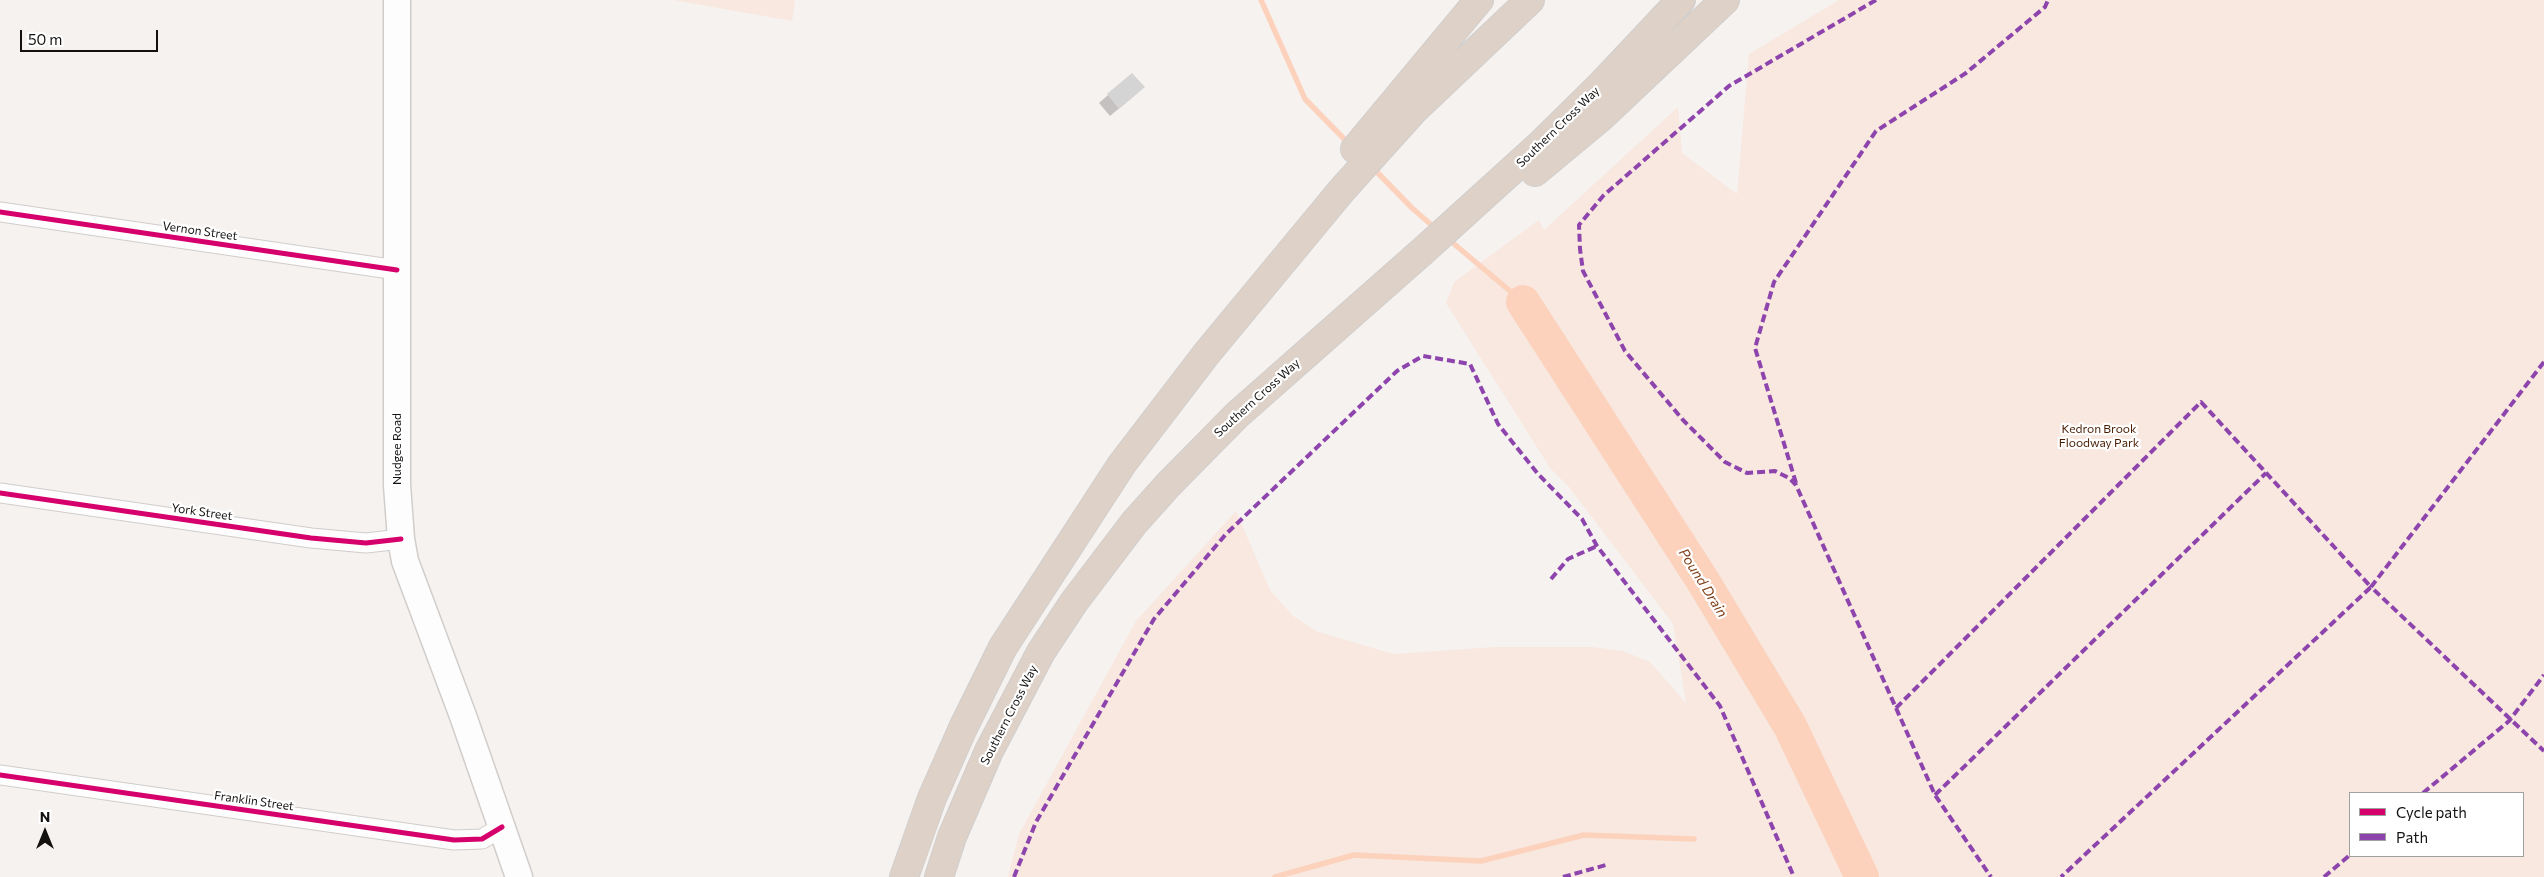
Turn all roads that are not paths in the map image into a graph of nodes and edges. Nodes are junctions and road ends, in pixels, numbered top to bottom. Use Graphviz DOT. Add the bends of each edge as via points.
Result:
graph roads {
  1 [pos="397,0"];
  2 [pos="1479,0"];
  3 [pos="1530,0"];
  4 [pos="1681,0"];
  5 [pos="1725,0"];
  6 [pos="1378,136"];
  7 [pos="1488,201"];
  8 [pos="0,212"];
  9 [pos="397,270"];
  10 [pos="0,493"];
  11 [pos="401,539"];
  12 [pos="0,775"];
  13 [pos="502,827"];
  14 [pos="519,877"];
  15 [pos="904,877"];
  16 [pos="939,877"];
  1 -- 9 [label="main road, Nudgee Road"];
  2 -- 6 [label="highway"];
  3 -- 6 [label="highway"];
  4 -- 7 [label="highway, Southern Cross Way"];
  5 -- 7 [label="highway" via="1600,118"];
  6 -- 15 [label="highway" via="1336,184 1322,213 1207,353 1122,464 1045,580 1003,647 963,728 932,798"];
  7 -- 16 [label="highway, Southern Cross Way" via="1460,218 1236,415 1168,485 1124,537 1074,602 1014,701 952,837"];
  8 -- 9 [label="street, Vernon Street"];
  9 -- 11 [label="main road, Nudgee Road" via="397,485"];
  10 -- 11 [label="street, York Street" via="311,538 366,543"];
  11 -- 13 [label="main road, Nudgee Road" via="405,560"];
  12 -- 13 [label="street, Franklin Street" via="454,840 482,839"];
  13 -- 14 [label="main road, Nudgee Road"];
}
